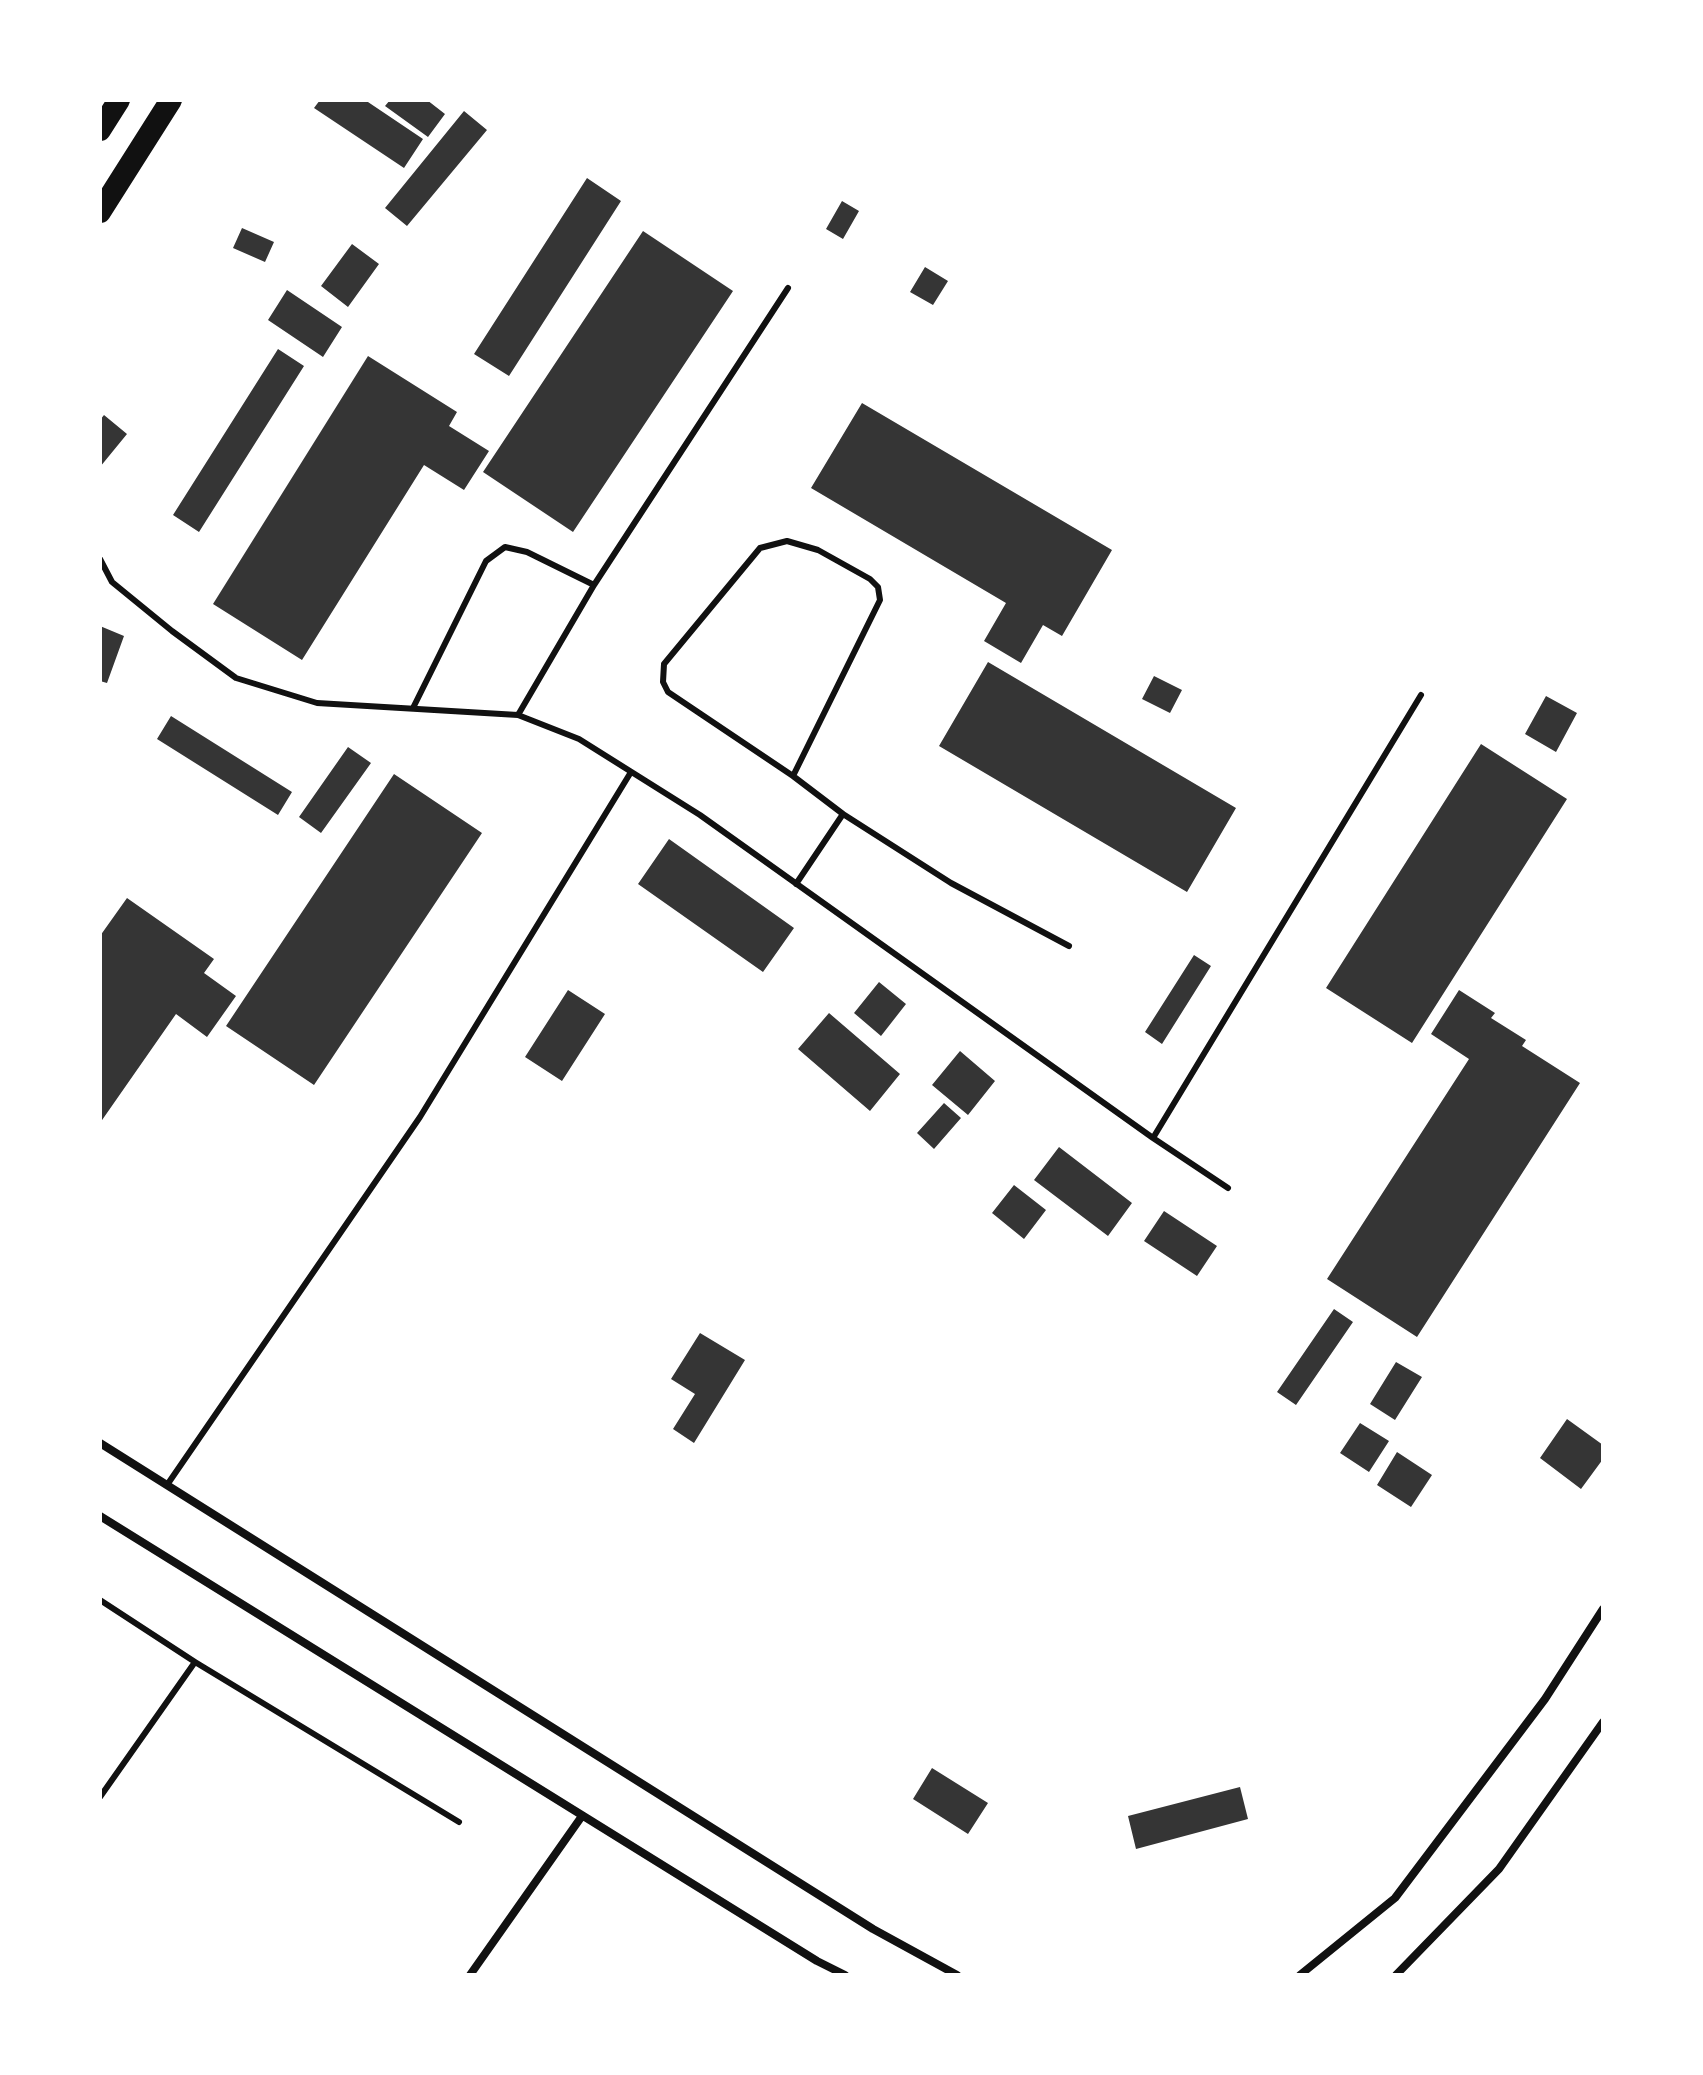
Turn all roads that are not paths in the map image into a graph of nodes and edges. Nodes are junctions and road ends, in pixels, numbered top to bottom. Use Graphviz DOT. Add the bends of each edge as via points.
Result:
graph roads {
  1 [pos="119,100"];
  2 [pos="171,100"];
  3 [pos="100,130"];
  4 [pos="100,212"];
  5 [pos="788,288"];
  6 [pos="100,559"];
  7 [pos="594,585"];
  8 [pos="1421,695"];
  9 [pos="413,708"];
  10 [pos="518,715"];
  11 [pos="631,772"];
  12 [pos="793,776"];
  13 [pos="843,814"];
  14 [pos="796,884"];
  15 [pos="1069,946"];
  16 [pos="1153,1138"];
  17 [pos="1228,1188"];
  18 [pos="100,1443"];
  19 [pos="167,1485"];
  20 [pos="100,1516"];
  21 [pos="100,1600"];
  22 [pos="1603,1609"];
  23 [pos="195,1662"];
  24 [pos="1603,1722"];
  25 [pos="100,1797"];
  26 [pos="582,1816"];
  27 [pos="459,1822"];
  28 [pos="470,1975"];
  29 [pos="845,1975"];
  30 [pos="957,1975"];
  31 [pos="1300,1975"];
  32 [pos="1396,1975"];
  1 -- 3 [label="highway"];
  2 -- 4 [label="highway"];
  5 -- 7 [label="lane"];
  6 -- 9 [label="lane" via="112,582 236,678 317,703"];
  7 -- 9 [label="lane" via="527,552 505,547 486,561"];
  7 -- 10 [label="lane"];
  8 -- 16 [label="lane"];
  9 -- 10 [label="lane"];
  10 -- 11 [label="lane" via="579,739"];
  11 -- 14 [label="lane"];
  11 -- 19 [label="lane" via="420,1117"];
  12 -- 12 [label="lane" via="880,600 870,579 818,550 787,541 760,548 664,664 663,682 668,692"];
  12 -- 13 [label="lane"];
  13 -- 14 [label="lane"];
  13 -- 15 [label="lane" via="951,883"];
  14 -- 16 [label="lane"];
  16 -- 17 [label="lane"];
  18 -- 19 [label="street"];
  19 -- 30 [label="street" via="873,1929"];
  20 -- 26 [label="street"];
  21 -- 23 [label="lane"];
  22 -- 31 [label="street" via="1545,1699 1395,1898"];
  23 -- 25 [label="lane"];
  23 -- 27 [label="lane"];
  24 -- 32 [label="street" via="1499,1869"];
  26 -- 28 [label="street"];
  26 -- 29 [label="street"];
}
